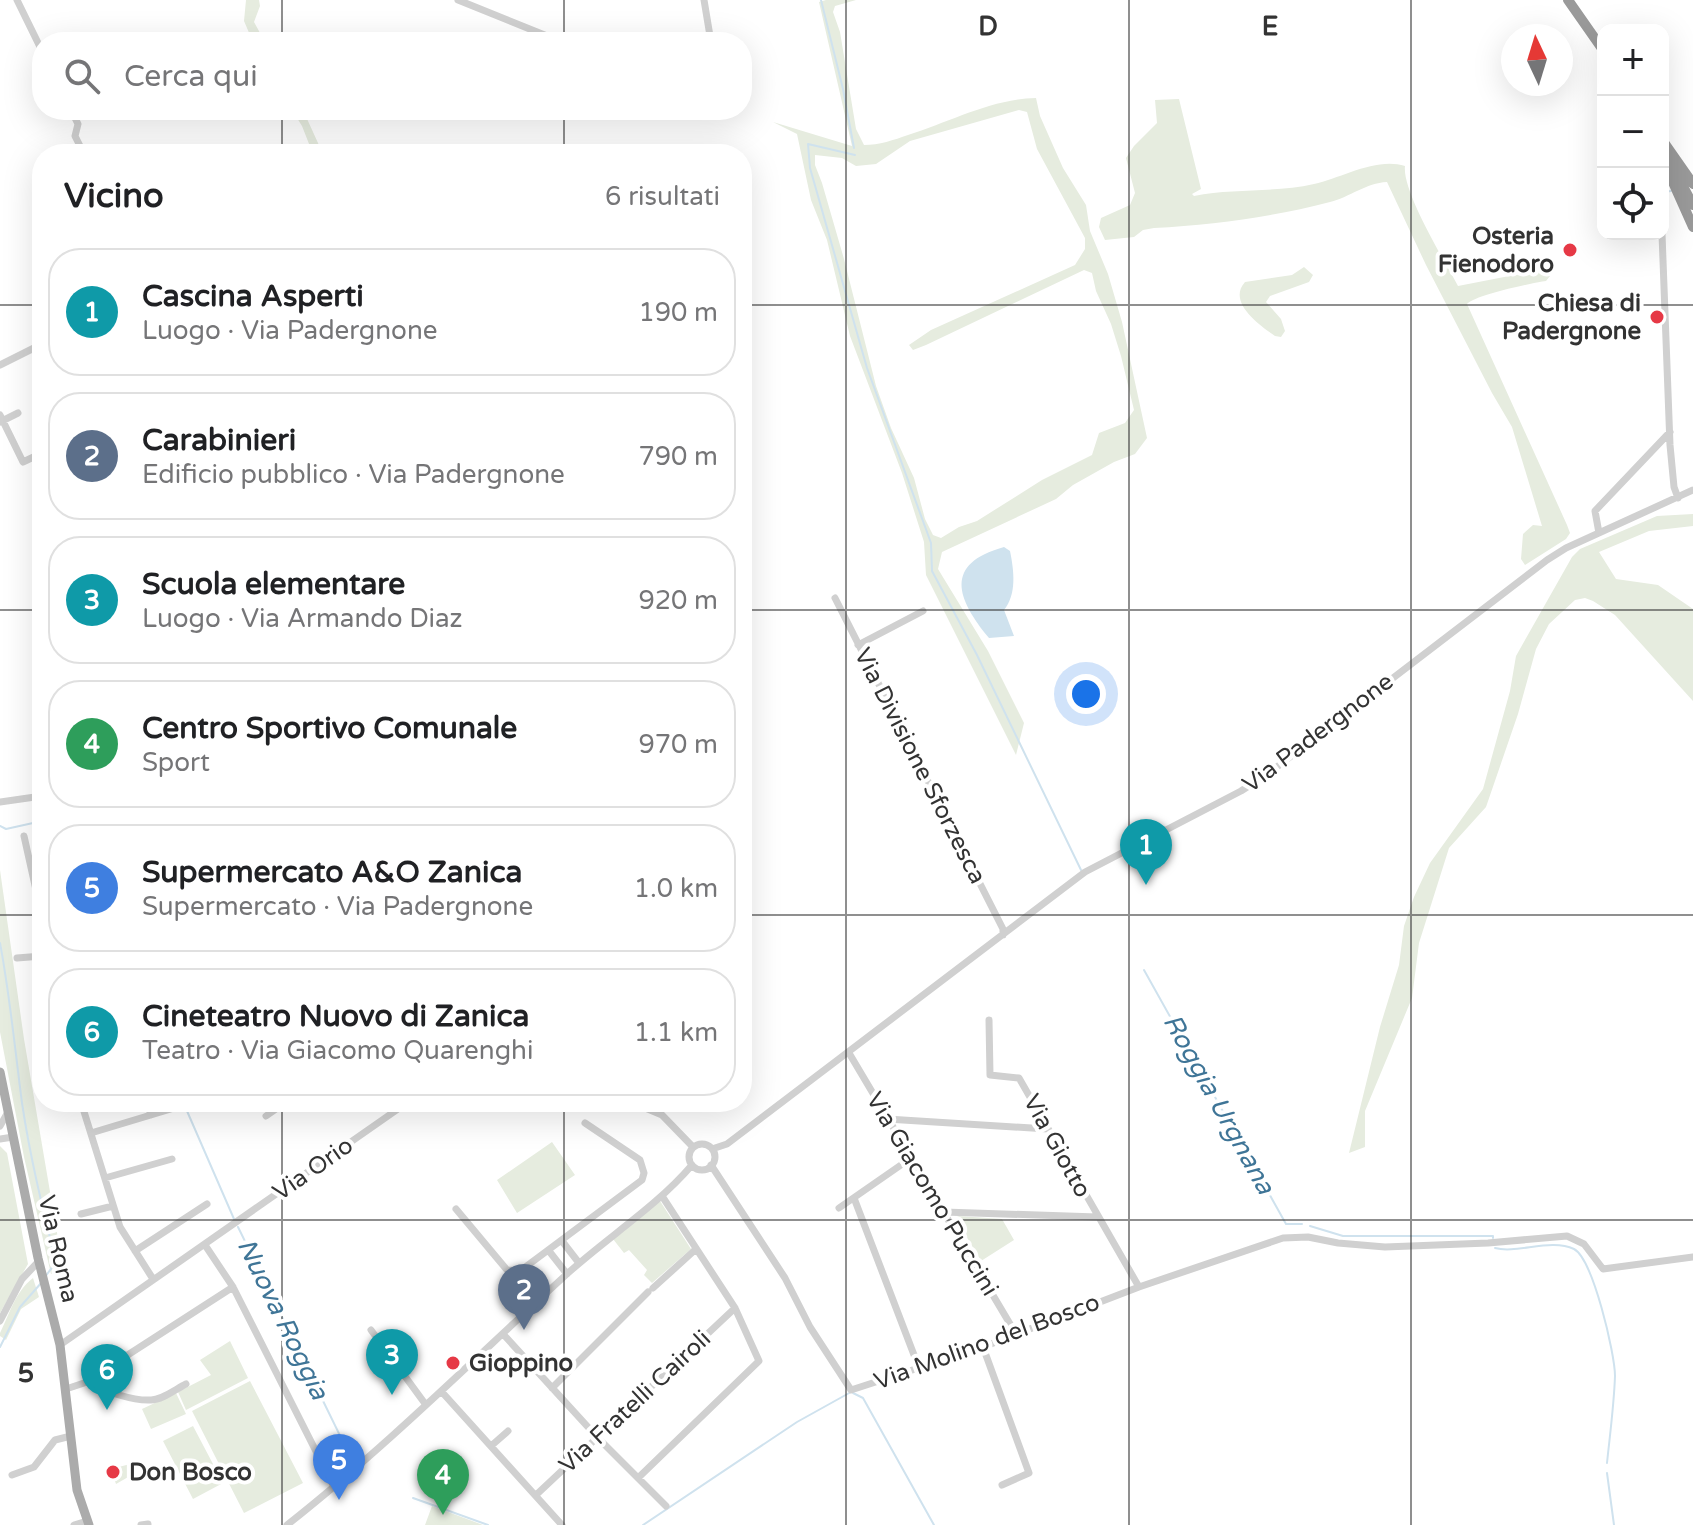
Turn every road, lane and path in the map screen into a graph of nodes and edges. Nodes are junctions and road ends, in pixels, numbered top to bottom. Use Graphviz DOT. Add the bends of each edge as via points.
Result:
graph roads {
  1 [pos="17,0"];
  2 [pos="458,0"];
  3 [pos="704,0"];
  4 [pos="1568,0"];
  5 [pos="33,32"];
  6 [pos="537,32"];
  7 [pos="709,32"];
  8 [pos="1597,41"];
  9 [pos="76,120"];
  10 [pos="79,144"];
  11 [pos="1669,150"];
  12 [pos="1669,160"];
  13 [pos="1667,168"];
  14 [pos="1693,184"];
  15 [pos="1693,205"];
  16 [pos="1693,227"];
  17 [pos="1662,240"];
  18 [pos="32,349"];
  19 [pos="0,365"];
  20 [pos="18,413"];
  21 [pos="1,419"];
  22 [pos="1670,432"];
  23 [pos="32,458"];
  24 [pos="1693,490"];
  25 [pos="1678,498"];
  26 [pos="1599,533"];
  27 [pos="835,598"];
  28 [pos="923,611"];
  29 [pos="858,645"];
  30 [pos="32,797"];
  31 [pos="1,802"];
  32 [pos="24,836"];
  33 [pos="32,872"];
  34 [pos="1003,935"];
  35 [pos="32,957"];
  36 [pos="17,958"];
  37 [pos="989,1020"];
  38 [pos="849,1053"];
  39 [pos="0,1072"];
  40 [pos="8,1112"];
  41 [pos="84,1112"];
  42 [pos="150,1112"];
  43 [pos="161,1112"];
  44 [pos="272,1112"];
  45 [pos="391,1112"];
  46 [pos="655,1112"];
  47 [pos="151,1115"];
  48 [pos="266,1116"];
  49 [pos="887,1119"];
  50 [pos="585,1123"];
  51 [pos="0,1126"];
  52 [pos="1048,1129"];
  53 [pos="91,1133"];
  54 [pos="13,1137"];
  55 [pos="0,1139"];
  56 [pos="693,1147"];
  57 [pos="712,1149"];
  58 [pos="911,1158"];
  59 [pos="172,1159"];
  60 [pos="692,1165"];
  61 [pos="711,1165"];
  62 [pos="105,1178"];
  63 [pos="662,1196"];
  64 [pos="854,1198"];
  65 [pos="207,1204"];
  66 [pos="113,1206"];
  67 [pos="839,1208"];
  68 [pos="456,1209"];
  69 [pos="944,1212"];
  70 [pos="81,1214"];
  71 [pos="1097,1217"];
  72 [pos="562,1241"];
  73 [pos="205,1245"];
  74 [pos="696,1249"];
  75 [pos="135,1251"];
  76 [pos="549,1251"];
  77 [pos="1693,1257"];
  78 [pos="579,1263"];
  79 [pos="40,1266"];
  80 [pos="567,1274"];
  81 [pos="153,1279"];
  82 [pos="233,1287"];
  83 [pos="1139,1287"];
  84 [pos="735,1308"];
  85 [pos="0,1321"];
  86 [pos="371,1330"];
  87 [pos="503,1334"];
  88 [pos="1016,1334"];
  89 [pos="60,1345"];
  90 [pos="983,1347"];
  91 [pos="919,1368"];
  92 [pos="90,1381"];
  93 [pos="186,1384"];
  94 [pos="552,1388"];
  95 [pos="66,1389"];
  96 [pos="441,1391"];
  97 [pos="426,1405"];
  98 [pos="508,1431"];
  99 [pos="71,1436"];
  100 [pos="598,1438"];
  101 [pos="491,1446"];
  102 [pos="12,1475"];
  103 [pos="638,1478"];
  104 [pos="1002,1485"];
  105 [pos="334,1487"];
  106 [pos="536,1495"];
  107 [pos="666,1506"];
  108 [pos="88,1523"];
  109 [pos="74,1525"];
  110 [pos="287,1525"];
  111 [pos="562,1525"];
  1 -- 5 [label="street"];
  2 -- 6 [label="street"];
  3 -- 7 [label="street"];
  4 -- 8 [label="highway"];
  9 -- 10 [label="street"];
  11 -- 14 [label="highway"];
  12 -- 15 [label="highway"];
  13 -- 16 [label="highway"];
  17 -- 22 [label="street"];
  18 -- 19 [label="street"];
  20 -- 21 [label="street"];
  21 -- 23 [label="street" via="23,462"];
  22 -- 25 [label="street"];
  22 -- 26 [label="street" via="1595,511"];
  24 -- 25 [label="street, Via Padergnone"];
  25 -- 26 [label="street, Via Padergnone"];
  26 -- 34 [label="street, Via Padergnone" via="1522,578 1269,773 1085,872"];
  27 -- 29 [label="street, Via Divisione Sforzesca"];
  28 -- 29 [label="street"];
  29 -- 34 [label="street, Via Divisione Sforzesca"];
  30 -- 31 [label="street"];
  32 -- 33 [label="street"];
  34 -- 38 [label="street, Via Padergnone"];
  35 -- 36 [label="street"];
  37 -- 52 [label="street, Via Giotto" via="990,1075 1019,1078"];
  38 -- 49 [label="street, Via Giacomo Puccini"];
  38 -- 57 [label="street, Via Padergnone" via="727,1144"];
  39 -- 40 [label="main road, Via Roma"];
  40 -- 51 [label="street"];
  40 -- 54 [label="main road, Via Roma"];
  41 -- 53 [label="street"];
  42 -- 47 [label="street"];
  43 -- 47 [label="street"];
  44 -- 48 [label="street"];
  45 -- 73 [label="street, Via Orio"];
  46 -- 56 [label="street"];
  47 -- 53 [label="street"];
  49 -- 52 [label="street"];
  49 -- 58 [label="street, Via Giacomo Puccini"];
  50 -- 72 [label="street" via="640,1160 644,1173 637,1185"];
  52 -- 71 [label="street, Via Giotto"];
  53 -- 62 [label="street"];
  54 -- 55 [label="street"];
  54 -- 79 [label="main road, Via Roma"];
  56 -- 57 [label="street" via="703,1144"];
  56 -- 60 [label="street"];
  57 -- 61 [label="street"];
  58 -- 64 [label="street"];
  58 -- 69 [label="street, Via Giacomo Puccini"];
  59 -- 62 [label="street"];
  60 -- 61 [label="street"];
  60 -- 63 [label="street"];
  61 -- 91 [label="street, Via Molino del Bosco" via="851,1390"];
  62 -- 66 [label="street"];
  63 -- 74 [label="street"];
  63 -- 78 [label="street"];
  64 -- 67 [label="street"];
  64 -- 91 [label="street"];
  65 -- 75 [label="street"];
  66 -- 70 [label="street"];
  66 -- 75 [label="street"];
  68 -- 76 [label="street" via="507,1270 520,1271"];
  69 -- 71 [label="street"];
  69 -- 88 [label="street, Via Giacomo Puccini"];
  71 -- 83 [label="street, Via Giotto"];
  72 -- 76 [label="street"];
  72 -- 78 [label="street"];
  73 -- 81 [label="street, Via Orio"];
  73 -- 82 [label="street"];
  74 -- 84 [label="street"];
  74 -- 94 [label="street"];
  75 -- 81 [label="street"];
  76 -- 80 [label="street"];
  77 -- 83 [label="street, Via Molino del Bosco" via="1603,1269 1584,1244 1567,1236 1385,1247 1283,1238"];
  78 -- 80 [label="street"];
  79 -- 85 [label="street" via="22,1279"];
  79 -- 89 [label="main road, Via Roma"];
  80 -- 87 [label="street"];
  81 -- 89 [label="street, Via Orio"];
  82 -- 92 [label="street" via="96,1370"];
  82 -- 105 [label="street"];
  83 -- 88 [label="street, Via Molino del Bosco"];
  84 -- 100 [label="street, Via Fratelli Cairoli"];
  84 -- 103 [label="street" via="759,1361"];
  86 -- 97 [label="street"];
  87 -- 94 [label="street"];
  87 -- 96 [label="street"];
  88 -- 90 [label="street, Via Molino del Bosco"];
  89 -- 95 [label="main road, Via Roma"];
  90 -- 91 [label="street, Via Molino del Bosco"];
  90 -- 104 [label="street" via="1029,1473"];
  92 -- 93 [label="street" via="98,1389 152,1401"];
  92 -- 95 [label="street"];
  94 -- 100 [label="street"];
  95 -- 99 [label="main road, Via Roma"];
  96 -- 97 [label="street"];
  96 -- 101 [label="street"];
  97 -- 105 [label="street"];
  98 -- 101 [label="street"];
  99 -- 102 [label="street" via="55,1440 34,1467"];
  99 -- 108 [label="main road, Via Roma" via="77,1490"];
  100 -- 103 [label="street"];
  100 -- 106 [label="street, Via Fratelli Cairoli"];
  101 -- 106 [label="street"];
  103 -- 107 [label="street"];
  105 -- 110 [label="street"];
  106 -- 111 [label="street"];
  108 -- 109 [label="street"];
}
